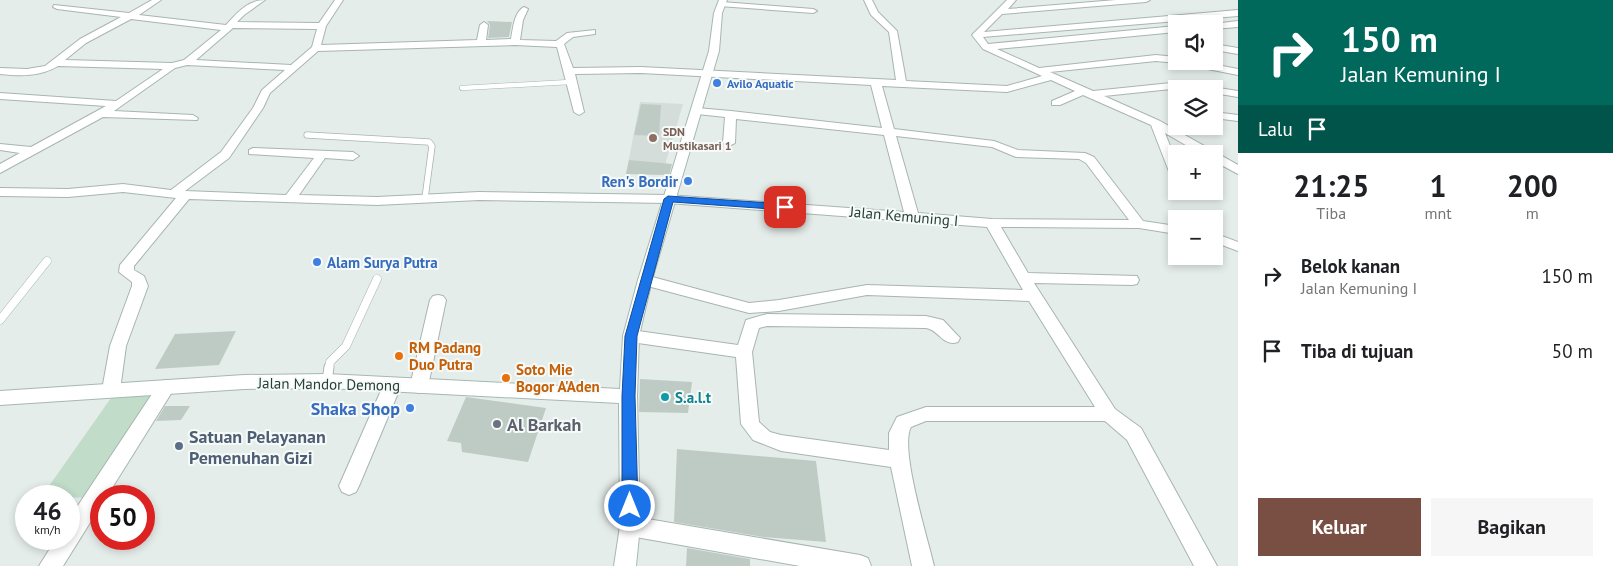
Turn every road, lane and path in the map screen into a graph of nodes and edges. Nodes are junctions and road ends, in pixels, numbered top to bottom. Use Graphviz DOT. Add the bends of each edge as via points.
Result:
graph roads {
  1 [pos="158,0"];
  2 [pos="261,0"];
  3 [pos="339,0"];
  4 [pos="868,0"];
  5 [pos="1013,0"];
  6 [pos="1134,0"];
  7 [pos="723,2"];
  8 [pos="1069,3"];
  9 [pos="57,7"];
  10 [pos="1151,7"];
  11 [pos="1049,8"];
  12 [pos="524,10"];
  13 [pos="813,11"];
  14 [pos="1000,12"];
  15 [pos="1238,13"];
  16 [pos="134,15"];
  17 [pos="1216,15"];
  18 [pos="1168,16"];
  19 [pos="1168,19"];
  20 [pos="1238,24"];
  21 [pos="484,25"];
  22 [pos="1223,25"];
  23 [pos="229,26"];
  24 [pos="322,26"];
  25 [pos="1168,31"];
  26 [pos="592,32"];
  27 [pos="1137,33"];
  28 [pos="976,35"];
  29 [pos="1168,39"];
  30 [pos="481,42"];
  31 [pos="515,42"];
  32 [pos="558,44"];
  33 [pos="986,47"];
  34 [pos="316,48"];
  35 [pos="1223,48"];
  36 [pos="1238,51"];
  37 [pos="1168,59"];
  38 [pos="188,62"];
  39 [pos="56,63"];
  40 [pos="172,66"];
  41 [pos="292,68"];
  42 [pos="1223,69"];
  43 [pos="0,71"];
  44 [pos="32,72"];
  45 [pos="1036,72"];
  46 [pos="1238,72"];
  47 [pos="706,74"];
  48 [pos="570,77"];
  49 [pos="1050,77"];
  50 [pos="876,83"];
  51 [pos="902,84"];
  52 [pos="1168,86"];
  53 [pos="462,88"];
  54 [pos="6,90"];
  55 [pos="1223,92"];
  56 [pos="1087,93"];
  57 [pos="1238,94"];
  58 [pos="1056,102"];
  59 [pos="117,104"];
  60 [pos="697,111"];
  61 [pos="579,112"];
  62 [pos="102,114"];
  63 [pos="731,114"];
  64 [pos="1223,116"];
  65 [pos="1223,117"];
  66 [pos="193,118"];
  67 [pos="1238,118"];
  68 [pos="1238,123"];
  69 [pos="1166,125"];
  70 [pos="890,132"];
  71 [pos="307,135"];
  72 [pos="729,143"];
  73 [pos="1169,145"];
  74 [pos="1196,145"];
  75 [pos="0,147"];
  76 [pos="30,150"];
  77 [pos="253,152"];
  78 [pos="322,155"];
  79 [pos="353,156"];
  80 [pos="1223,161"];
  81 [pos="0,169"];
  82 [pos="1238,170"];
  83 [pos="0,192"];
  84 [pos="180,194"];
  85 [pos="425,198"];
  86 [pos="289,199"];
  87 [pos="668,199"];
  88 [pos="912,217"];
  89 [pos="992,223"];
  90 [pos="1139,224"];
  91 [pos="1168,229"];
  92 [pos="1223,241"];
  93 [pos="1238,247"];
  94 [pos="47,261"];
  95 [pos="1024,278"];
  96 [pos="377,279"];
  97 [pos="645,280"];
  98 [pos="1132,280"];
  99 [pos="1034,296"];
  100 [pos="438,300"];
  101 [pos="0,320"];
  102 [pos="631,336"];
  103 [pos="952,338"];
  104 [pos="744,352"];
  105 [pos="327,381"];
  106 [pos="392,386"];
  107 [pos="419,386"];
  108 [pos="166,387"];
  109 [pos="110,390"];
  110 [pos="628,396"];
  111 [pos="0,398"];
  112 [pos="1109,414"];
  113 [pos="899,460"];
  114 [pos="349,486"];
  115 [pos="80,520"];
  116 [pos="630,526"];
  117 [pos="60,550"];
  118 [pos="923,564"];
  119 [pos="50,566"];
  120 [pos="625,566"];
  121 [pos="860,566"];
  122 [pos="1206,566"];
  1 -- 16 [label="street"];
  2 -- 23 [label="street" via="241,13"];
  3 -- 24 [label="street"];
  4 -- 51 [label="street" via="874,13 893,32"];
  5 -- 11 [label="street"];
  5 -- 14 [label="street"];
  6 -- 8 [label="street"];
  6 -- 10 [label="street"];
  7 -- 13 [label="street"];
  7 -- 47 [label="street" via="718,13 714,51"];
  8 -- 11 [label="street"];
  9 -- 16 [label="street"];
  10 -- 18 [label="street"];
  11 -- 14 [label="street"];
  12 -- 31 [label="street"];
  14 -- 28 [label="street"];
  15 -- 17 [label="street"];
  16 -- 23 [label="street"];
  16 -- 39 [label="street" via="84,40"];
  19 -- 28 [label="street"];
  20 -- 22 [label="street"];
  21 -- 30 [label="street"];
  23 -- 24 [label="street"];
  23 -- 38 [label="street"];
  24 -- 34 [label="street"];
  25 -- 27 [label="street"];
  26 -- 32 [label="street" via="570,35"];
  27 -- 29 [label="street"];
  27 -- 33 [label="street"];
  28 -- 33 [label="street"];
  30 -- 31 [label="street"];
  30 -- 34 [label="street"];
  31 -- 32 [label="street"];
  32 -- 48 [label="street"];
  33 -- 45 [label="street"];
  34 -- 41 [label="street"];
  35 -- 36 [label="street"];
  37 -- 45 [label="street"];
  38 -- 40 [label="street"];
  38 -- 41 [label="street"];
  39 -- 40 [label="street"];
  39 -- 44 [label="street"];
  40 -- 59 [label="street"];
  41 -- 84 [label="street" via="266,92 225,155"];
  42 -- 46 [label="street"];
  43 -- 44 [label="street"];
  44 -- 54 [label="street"];
  45 -- 49 [label="street"];
  47 -- 48 [label="street" via="641,70"];
  47 -- 50 [label="street"];
  47 -- 60 [label="street"];
  48 -- 53 [label="lane"];
  48 -- 61 [label="street"];
  49 -- 51 [label="street" via="1007,89"];
  49 -- 56 [label="street"];
  50 -- 51 [label="street"];
  50 -- 70 [label="street"];
  52 -- 56 [label="street"];
  54 -- 59 [label="street"];
  55 -- 57 [label="street"];
  56 -- 58 [label="street"];
  56 -- 69 [label="street"];
  59 -- 62 [label="street"];
  60 -- 63 [label="street"];
  60 -- 87 [label="street"];
  62 -- 66 [label="street"];
  62 -- 76 [label="street"];
  63 -- 70 [label="street"];
  63 -- 72 [label="street"];
  64 -- 67 [label="street"];
  65 -- 68 [label="street"];
  69 -- 73 [label="street"];
  69 -- 74 [label="street"];
  70 -- 88 [label="street"];
  70 -- 90 [label="street" via="994,144 1016,153 1085,157"];
  71 -- 85 [label="lane" via="429,142 432,146"];
  75 -- 76 [label="street"];
  76 -- 81 [label="street"];
  77 -- 78 [label="street"];
  78 -- 79 [label="street"];
  78 -- 86 [label="street"];
  80 -- 82 [label="street"];
  83 -- 84 [label="street, Jalan Kemuning I" via="68,193 123,188"];
  84 -- 86 [label="street, Jalan Kemuning I"];
  84 -- 109 [label="street" via="127,265 126,272 139,280 140,286 118,346"];
  85 -- 86 [label="street, Jalan Kemuning I"];
  85 -- 87 [label="street, Jalan Kemuning I"];
  87 -- 88 [label="street, Jalan Kemuning I"];
  87 -- 97 [label="street"];
  88 -- 89 [label="street, Jalan Kemuning I"];
  89 -- 90 [label="street, Jalan Kemuning I"];
  89 -- 95 [label="street"];
  90 -- 91 [label="street, Jalan Kemuning I"];
  92 -- 93 [label="street"];
  94 -- 101 [label="lane"];
  95 -- 98 [label="street"];
  95 -- 99 [label="street"];
  96 -- 105 [label="lane" via="346,346 330,362"];
  97 -- 99 [label="street" via="749,308 766,308 846,291 867,290"];
  97 -- 102 [label="street"];
  99 -- 112 [label="street"];
  100 -- 107 [label="street"];
  102 -- 104 [label="street"];
  102 -- 110 [label="street"];
  103 -- 104 [label="street" via="937,324 926,322 767,320 752,324"];
  104 -- 113 [label="street" via="750,424 756,433 781,443"];
  105 -- 106 [label="street, Jalan Mandor Demong"];
  105 -- 108 [label="street, Jalan Mandor Demong"];
  106 -- 107 [label="street, Jalan Mandor Demong"];
  106 -- 114 [label="street"];
  107 -- 110 [label="street, Jalan Mandor Demong"];
  108 -- 109 [label="street, Jalan Mandor Demong"];
  108 -- 115 [label="street"];
  109 -- 111 [label="street, Jalan Mandor Demong"];
  110 -- 116 [label="street"];
  112 -- 113 [label="street" via="926,414 904,422 898,433"];
  112 -- 122 [label="street" via="1134,434"];
  113 -- 118 [label="street"];
  116 -- 120 [label="street"];
  116 -- 121 [label="street"];
  117 -- 119 [label="street"];
}
